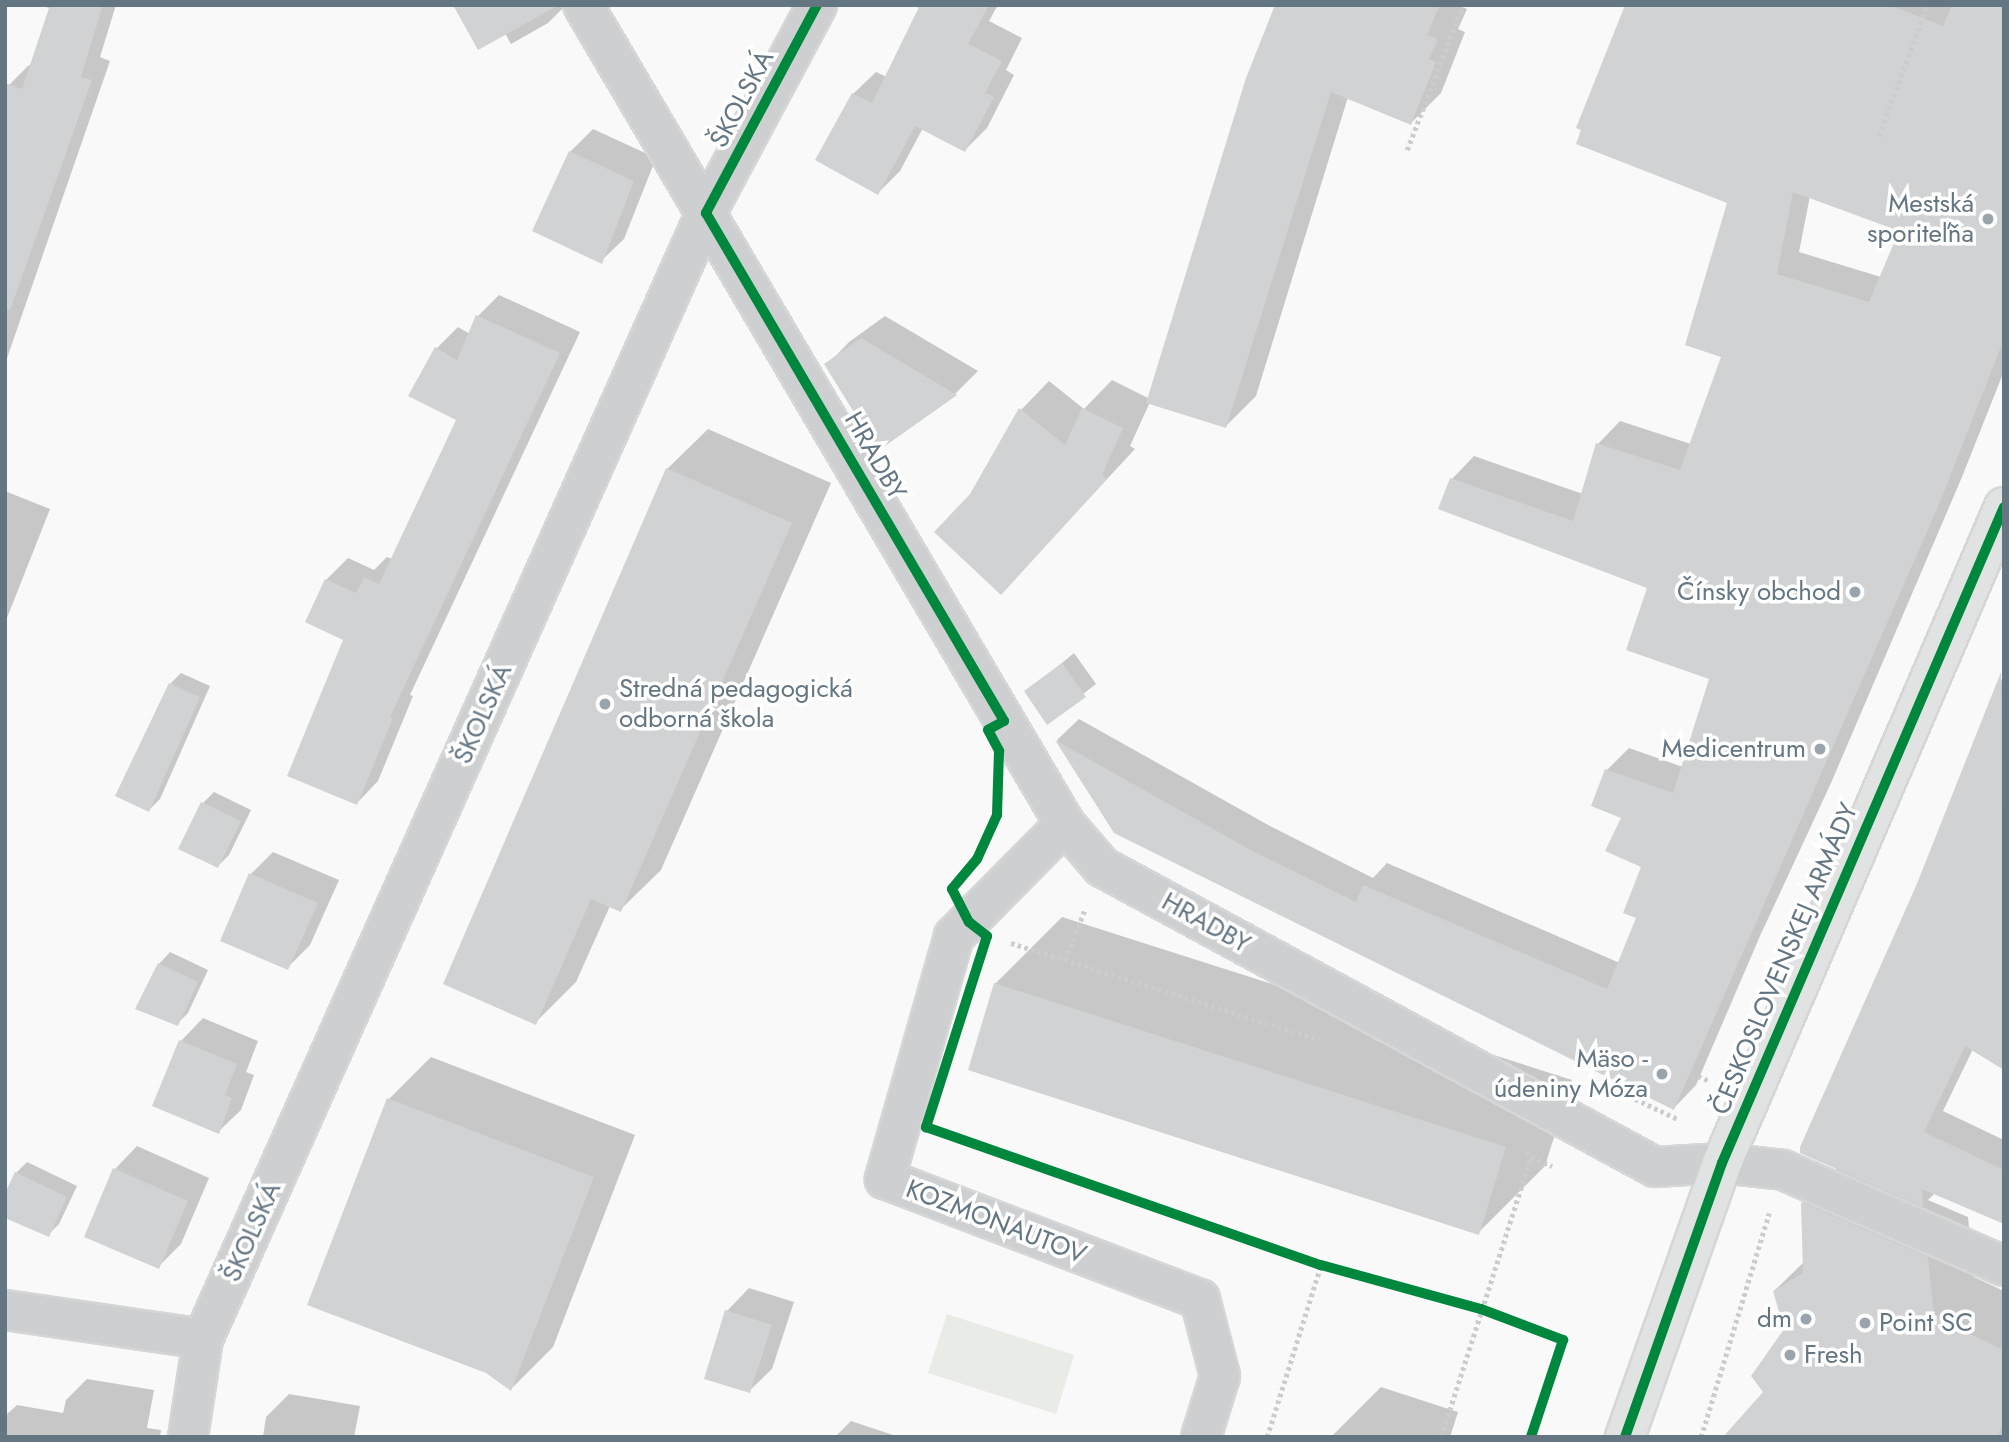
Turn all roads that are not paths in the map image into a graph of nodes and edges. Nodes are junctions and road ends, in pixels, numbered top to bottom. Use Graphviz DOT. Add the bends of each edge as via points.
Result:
graph roads {
  1 [pos="583,5"];
  2 [pos="817,5"];
  3 [pos="706,213"];
  4 [pos="2004,507"];
  5 [pos="1065,824"];
  6 [pos="1722,1163"];
  7 [pos="2004,1266"];
  8 [pos="5,1310"];
  9 [pos="203,1339"];
  10 [pos="188,1437"];
  11 [pos="1201,1437"];
  12 [pos="1625,1437"];
  1 -- 3 [label="street, HRADBY"];
  2 -- 3 [label="street, ŠKOLSKÁ"];
  3 -- 5 [label="street, HRADBY"];
  3 -- 9 [label="street, ŠKOLSKÁ"];
  4 -- 6 [label="main road, ČESKOSLOVENSKEJ ARMÁDY"];
  5 -- 6 [label="street, HRADBY" via="1102,867 1655,1167"];
  5 -- 11 [label="street, KOZMONAUTOV" via="978,929 954,936 885,1179 1200,1299 1220,1376"];
  6 -- 7 [label="street, HRADBY" via="1783,1170"];
  6 -- 12 [label="main road, ČESKOSLOVENSKEJ ARMÁDY"];
  8 -- 9 [label="street"];
  9 -- 10 [label="street, ŠKOLSKÁ"];
}
